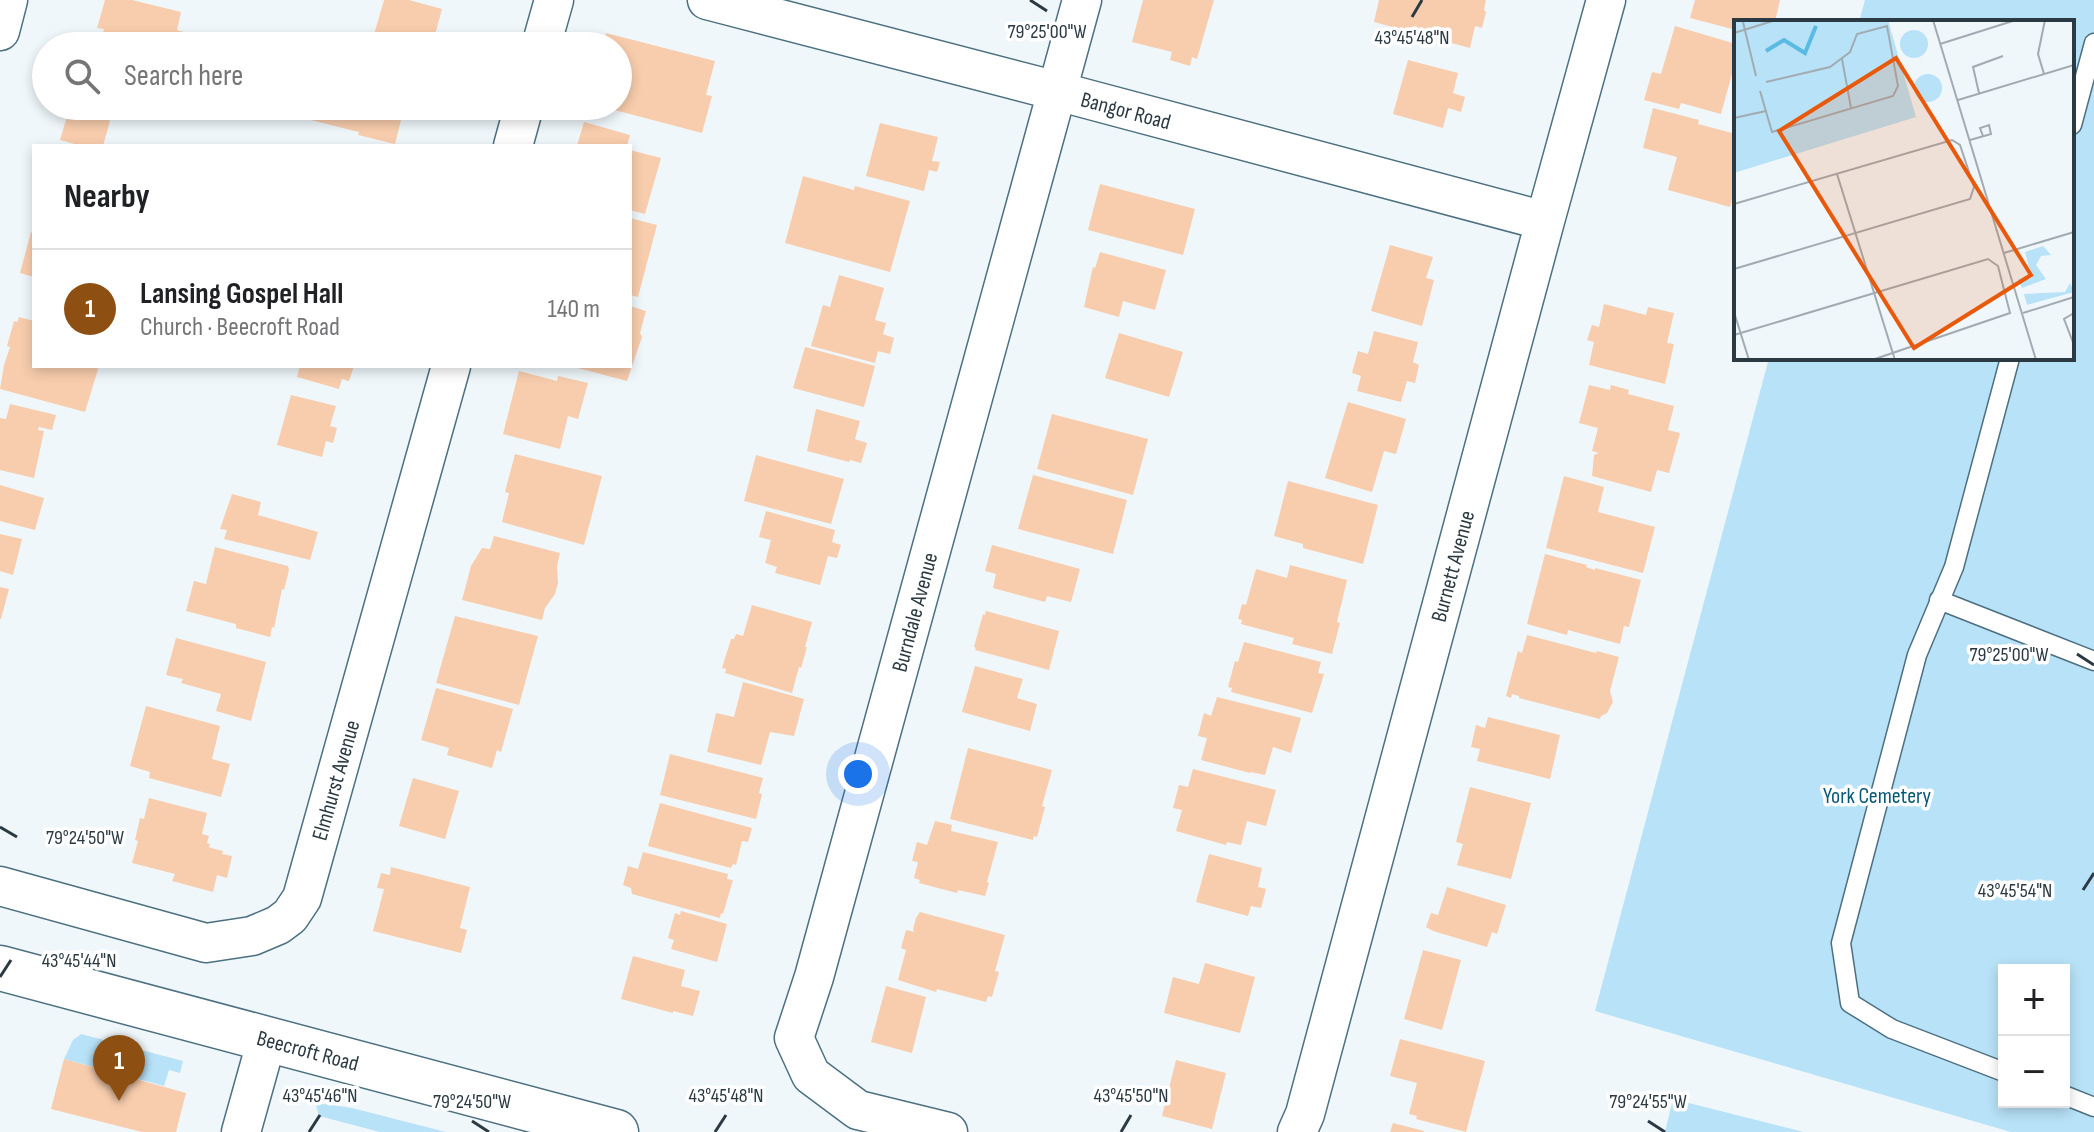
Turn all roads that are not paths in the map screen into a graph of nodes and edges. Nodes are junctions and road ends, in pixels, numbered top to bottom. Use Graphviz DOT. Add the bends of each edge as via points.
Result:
graph roads {
  1 [pos="8,0"];
  2 [pos="554,0"];
  3 [pos="707,0"];
  4 [pos="1082,0"];
  5 [pos="1606,0"];
  6 [pos="0,31"];
  7 [pos="545,32"];
  8 [pos="2094,43"];
  9 [pos="1057,91"];
  10 [pos="2074,118"];
  11 [pos="520,120"];
  12 [pos="514,144"];
  13 [pos="1545,221"];
  14 [pos="2009,360"];
  15 [pos="450,368"];
  16 [pos="1939,600"];
  17 [pos="2094,661"];
  18 [pos="8,888"];
  19 [pos="0,968"];
  20 [pos="267,1039"];
  21 [pos="1998,1070"];
  22 [pos="2070,1097"];
  23 [pos="2094,1107"];
  24 [pos="241,1132"];
  25 [pos="616,1132"];
  26 [pos="948,1132"];
  27 [pos="1297,1132"];
  1 -- 6 [label="street"];
  2 -- 7 [label="street"];
  3 -- 9 [label="street, Bangor Road"];
  4 -- 9 [label="street, Burndale Avenue"];
  5 -- 13 [label="street, Burnett Avenue"];
  8 -- 10 [label="lane"];
  9 -- 13 [label="street, Bangor Road"];
  9 -- 26 [label="street, Burndale Avenue" via="794,1038 811,1075 858,1110"];
  11 -- 12 [label="street"];
  13 -- 27 [label="street, Burnett Avenue"];
  14 -- 16 [label="lane" via="1954,567"];
  15 -- 18 [label="street, Elmhurst Avenue" via="302,898 290,916 252,936 206,943"];
  16 -- 17 [label="lane"];
  16 -- 21 [label="lane" via="1917,655 1841,943 1850,1003 1892,1029"];
  19 -- 20 [label="street, Beecroft Road"];
  20 -- 24 [label="street"];
  20 -- 25 [label="street, Beecroft Road"];
  22 -- 23 [label="lane"];
}
